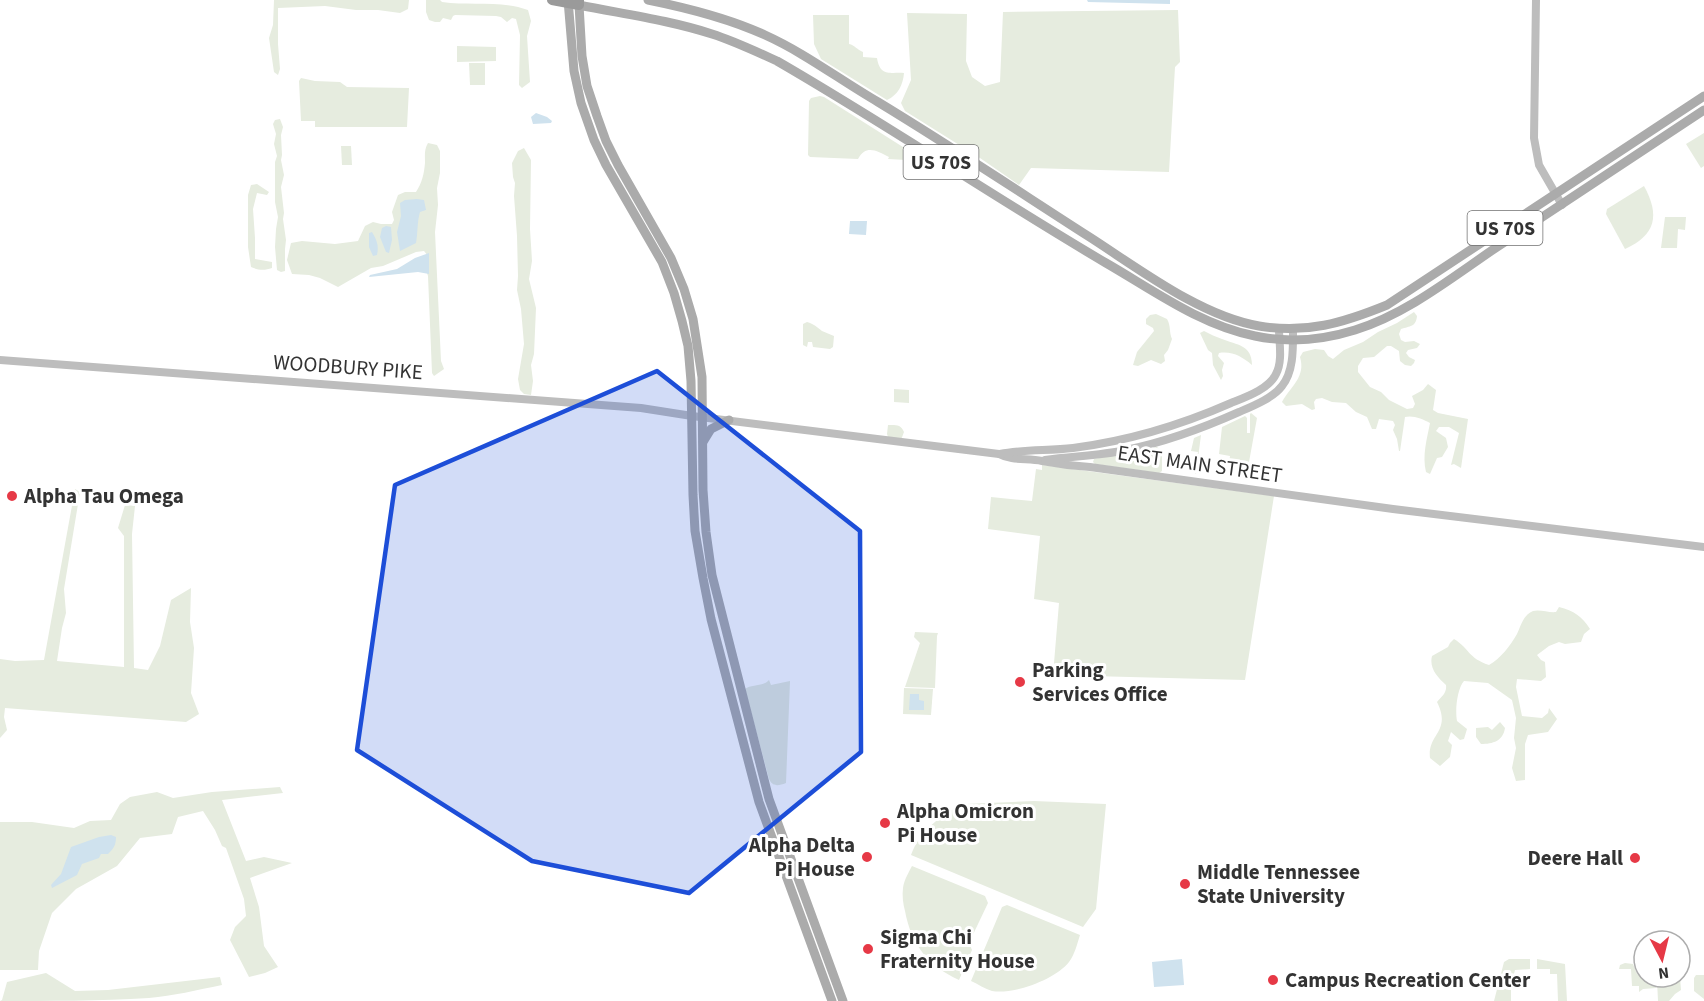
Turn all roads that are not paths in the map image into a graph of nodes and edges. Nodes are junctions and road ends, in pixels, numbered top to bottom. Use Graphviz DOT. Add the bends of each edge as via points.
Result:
graph roads {
  1 [pos="552,0"];
  2 [pos="648,0"];
  3 [pos="1536,0"];
  4 [pos="574,2"];
  5 [pos="1704,96"];
  6 [pos="1704,110"];
  7 [pos="1555,194"];
  8 [pos="1562,205"];
  9 [pos="1279,329"];
  10 [pos="1293,329"];
  11 [pos="1279,339"];
  12 [pos="1293,340"];
  13 [pos="0,360"];
  14 [pos="697,416"];
  15 [pos="729,420"];
  16 [pos="702,444"];
  17 [pos="1071,453"];
  18 [pos="999,454"];
  19 [pos="1040,460"];
  20 [pos="1098,469"];
  21 [pos="1704,547"];
  22 [pos="832,1001"];
  23 [pos="843,1001"];
  1 -- 4 [label="highway, US 70S"];
  2 -- 9 [label="main road, US 70S" via="725,19 807,57 1161,283 1232,319"];
  3 -- 7 [label="street" via="1534,138 1539,165"];
  4 -- 11 [label="main road, US 70S" via="711,34 777,61 1191,312 1220,326"];
  4 -- 14 [label="main road" via="587,86 606,141 684,289 702,377"];
  5 -- 7 [label="main road, US 70S"];
  6 -- 8 [label="main road, US 70S"];
  7 -- 8 [label="street"];
  7 -- 10 [label="main road, US 70S" via="1387,305 1354,319"];
  8 -- 12 [label="main road, US 70S" via="1388,317 1354,330"];
  9 -- 10 [label="main road, US 70S"];
  9 -- 11 [label="street"];
  10 -- 12 [label="street"];
  11 -- 12 [label="main road, US 70S"];
  11 -- 17 [label="street" via="1277,373 1255,392 1162,430"];
  12 -- 17 [label="street" via="1288,376 1272,395 1166,440 1125,451"];
  13 -- 14 [label="street, WOODBURY PIKE" via="572,402"];
  14 -- 15 [label="street, EAST MAIN STREET"];
  14 -- 16 [label="main road"];
  14 -- 22 [label="main road" via="695,531 711,619 759,802"];
  15 -- 16 [label="main road" via="711,429"];
  15 -- 18 [label="street, EAST MAIN STREET"];
  16 -- 23 [label="main road" via="706,532 721,612 769,799"];
  17 -- 18 [label="street"];
  17 -- 19 [label="street"];
  17 -- 20 [label="street"];
  18 -- 19 [label="street, EAST MAIN STREET"];
  19 -- 20 [label="street, EAST MAIN STREET"];
  20 -- 21 [label="street, EAST MAIN STREET"];
}
